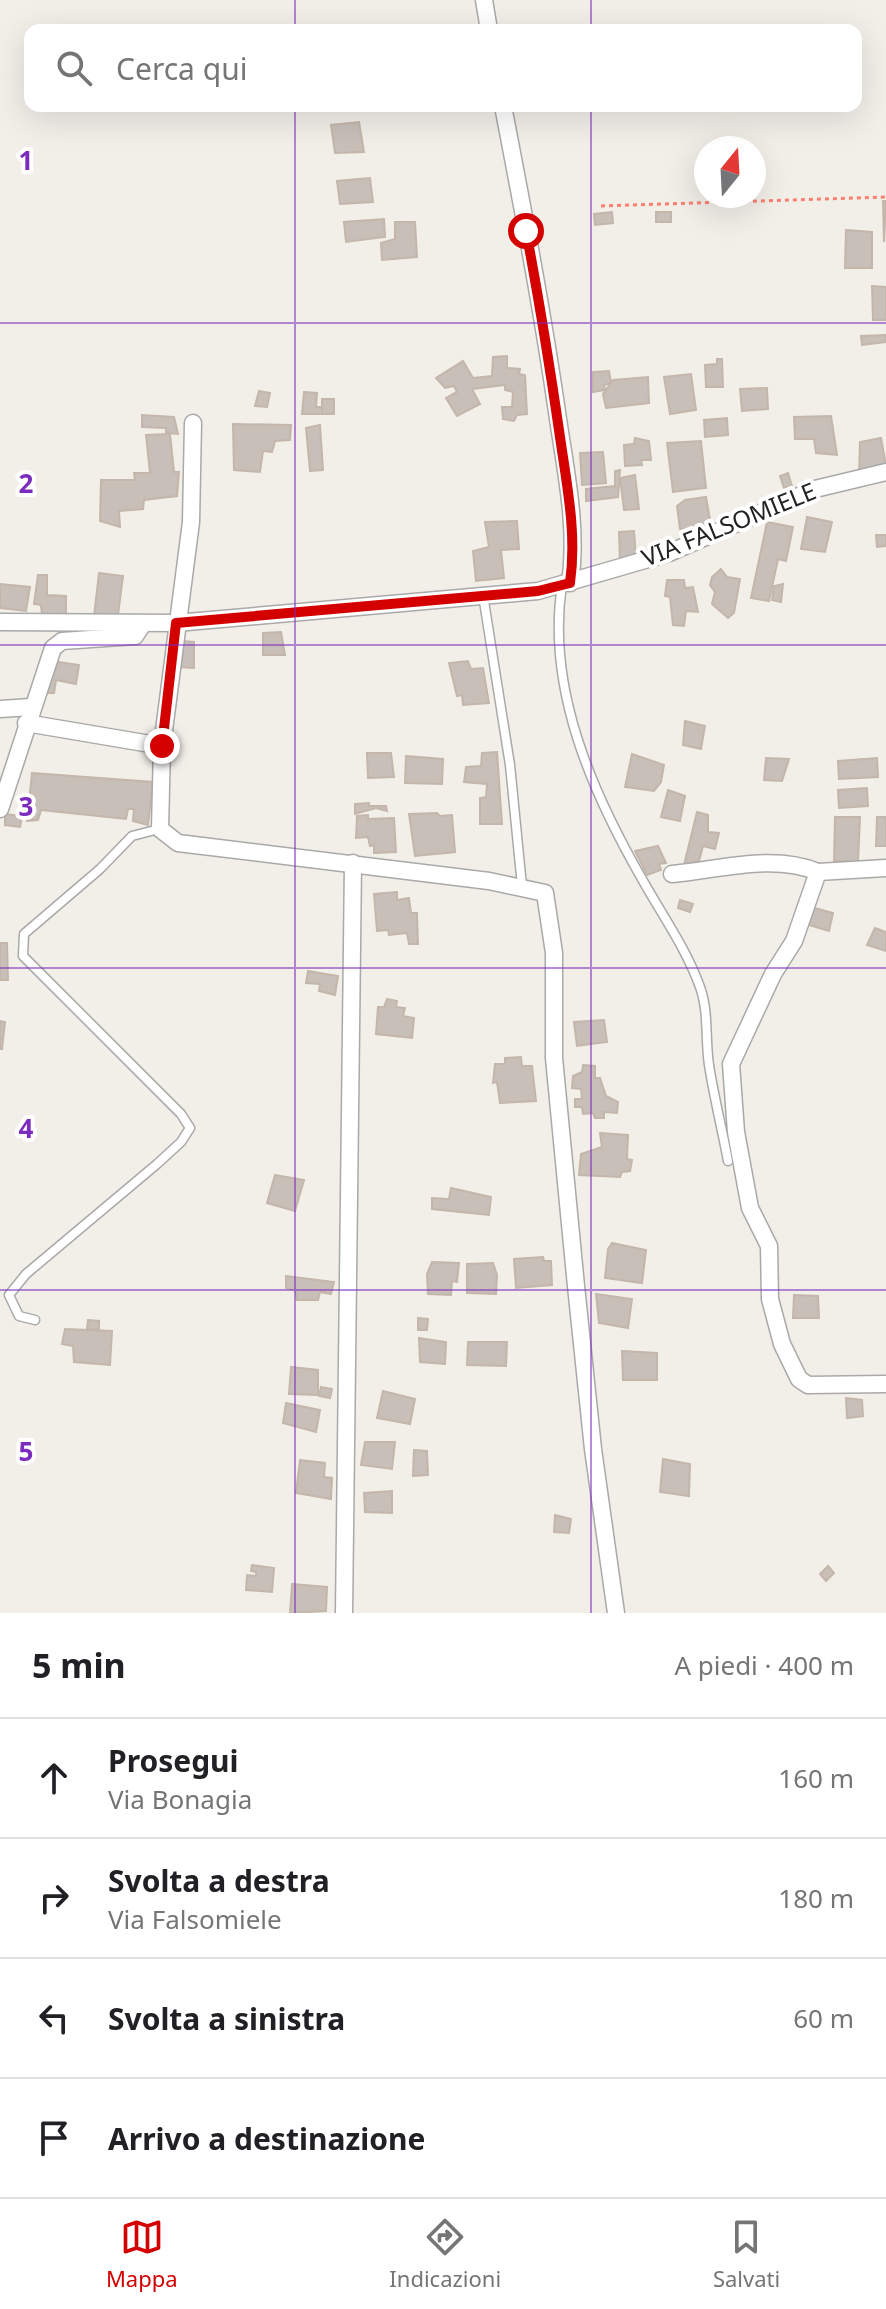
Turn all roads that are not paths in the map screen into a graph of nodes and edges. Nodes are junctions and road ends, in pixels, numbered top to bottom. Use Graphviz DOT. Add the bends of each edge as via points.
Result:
graph roads {
  1 [pos="484,0"];
  2 [pos="488,24"];
  3 [pos="504,112"];
  4 [pos="193,423"];
  5 [pos="886,472"];
  6 [pos="566,584"];
  7 [pos="483,595"];
  8 [pos="0,622"];
  9 [pos="176,623"];
  10 [pos="143,624"];
  11 [pos="0,709"];
  12 [pos="29,715"];
  13 [pos="162,746"];
  14 [pos="0,809"];
  15 [pos="160,829"];
  16 [pos="353,863"];
  17 [pos="886,868"];
  18 [pos="818,872"];
  19 [pos="672,874"];
  20 [pos="522,886"];
  21 [pos="728,1161"];
  22 [pos="35,1320"];
  23 [pos="886,1384"];
  24 [pos="344,1613"];
  25 [pos="616,1613"];
  1 -- 2 [label="street"];
  3 -- 6 [label="street" via="546,338 570,507 574,553"];
  4 -- 9 [label="street" via="191,522"];
  5 -- 6 [label="street, VIA FALSOMIELE" via="815,489 669,553"];
  6 -- 7 [label="street, VIA FALSOMIELE"];
  6 -- 21 [label="lane" via="560,650 574,735 640,876 701,989 708,1063"];
  7 -- 9 [label="street, VIA FALSOMIELE"];
  7 -- 20 [label="lane" via="510,765"];
  8 -- 10 [label="street, VIA FALSOMIELE"];
  9 -- 10 [label="street, VIA FALSOMIELE"];
  9 -- 13 [label="street"];
  10 -- 12 [label="street" via="135,636 62,641 47,657"];
  11 -- 12 [label="street"];
  12 -- 13 [label="street"];
  12 -- 14 [label="street"];
  13 -- 15 [label="street"];
  15 -- 16 [label="street" via="178,843"];
  15 -- 22 [label="lane" via="132,836 24,934 23,956 190,1128 181,1142 26,1274 9,1295 19,1316"];
  16 -- 20 [label="street"];
  16 -- 24 [label="street"];
  17 -- 18 [label="street"];
  18 -- 19 [label="street" via="801,864 761,863"];
  18 -- 23 [label="street" via="794,941 731,1064 736,1132 750,1208 769,1246 770,1299 782,1344 799,1379 808,1385"];
  20 -- 25 [label="street" via="545,893 554,953 554,1058 593,1449"];
}
